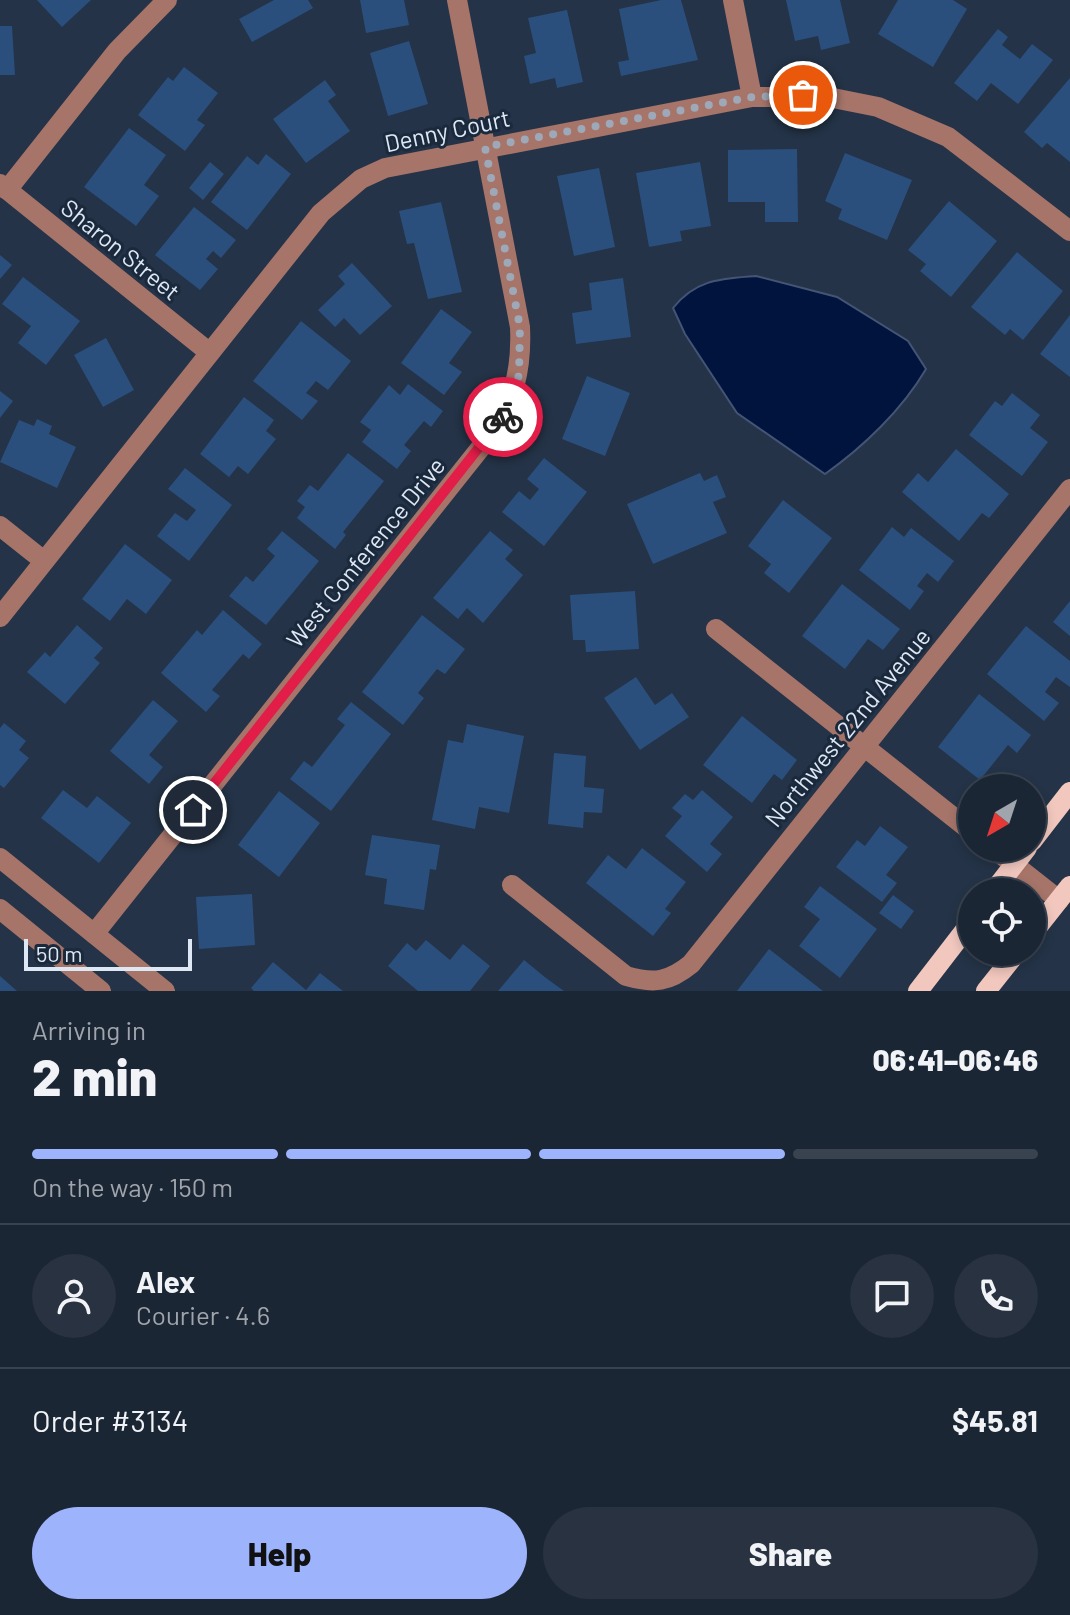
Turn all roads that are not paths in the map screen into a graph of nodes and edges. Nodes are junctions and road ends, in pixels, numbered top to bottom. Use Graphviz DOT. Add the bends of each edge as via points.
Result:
graph roads {
  1 [pos="167,0"];
  2 [pos="457,0"];
  3 [pos="733,0"];
  4 [pos="752,97"];
  5 [pos="485,147"];
  6 [pos="3,187"];
  7 [pos="1070,231"];
  8 [pos="210,353"];
  9 [pos="1070,489"];
  10 [pos="0,526"];
  11 [pos="44,561"];
  12 [pos="0,617"];
  13 [pos="716,629"];
  14 [pos="864,747"];
  15 [pos="1070,792"];
  16 [pos="958,821"];
  17 [pos="1046,823"];
  18 [pos="0,858"];
  19 [pos="1027,862"];
  20 [pos="512,885"];
  21 [pos="1064,893"];
  22 [pos="0,909"];
  23 [pos="1046,916"];
  24 [pos="94,934"];
  25 [pos="958,939"];
  26 [pos="1006,966"];
  27 [pos="101,991"];
  28 [pos="165,991"];
  29 [pos="918,991"];
  30 [pos="986,991"];
  1 -- 6 [label="street"];
  2 -- 5 [label="street, West Conference Drive"];
  3 -- 4 [label="street"];
  4 -- 5 [label="street, Denny Court"];
  4 -- 7 [label="street, Denny Court" via="828,97 902,115 970,150"];
  5 -- 8 [label="street, Denny Court" via="385,168 339,195"];
  5 -- 24 [label="street, West Conference Drive" via="520,327 519,375 502,419"];
  6 -- 8 [label="street, Sharon Street"];
  8 -- 11 [label="street, Denny Court"];
  9 -- 14 [label="street, Northwest 22nd Avenue"];
  10 -- 11 [label="street"];
  11 -- 12 [label="street, Denny Court"];
  13 -- 14 [label="street"];
  14 -- 16 [label="street"];
  14 -- 20 [label="street, Northwest 22nd Avenue" via="691,964 673,978 654,982 626,976"];
  15 -- 17 [label="main road"];
  18 -- 24 [label="street"];
  19 -- 21 [label="street"];
  21 -- 23 [label="main road"];
  22 -- 27 [label="street"];
  24 -- 28 [label="street"];
  25 -- 29 [label="main road"];
  26 -- 30 [label="main road"];
}
